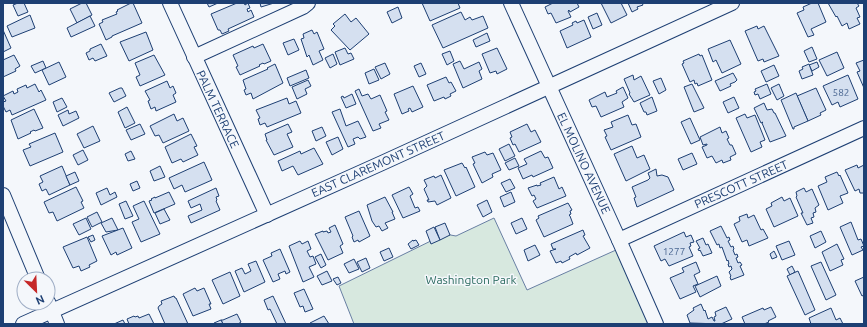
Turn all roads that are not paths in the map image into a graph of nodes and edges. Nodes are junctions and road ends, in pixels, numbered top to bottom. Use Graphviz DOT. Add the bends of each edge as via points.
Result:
graph roads {
  1 [pos="170,3"];
  2 [pos="308,3"];
  3 [pos="510,3"];
  4 [pos="732,3"];
  5 [pos="194,57"];
  6 [pos="548,87"];
  7 [pos="864,128"];
  8 [pos="3,195"];
  9 [pos="267,215"];
  10 [pos="619,240"];
  11 [pos="35,271"];
  12 [pos="52,312"];
  13 [pos="23,324"];
  14 [pos="656,324"];
  1 -- 5 [label="street, PALM TERRACE"];
  2 -- 5 [label="street"];
  3 -- 6 [label="street, EL MOLINO AVENUE"];
  4 -- 6 [label="street, EAST CLAREMONT STREET"];
  5 -- 9 [label="street, PALM TERRACE"];
  6 -- 9 [label="street, EAST CLAREMONT STREET"];
  6 -- 10 [label="street, EL MOLINO AVENUE"];
  7 -- 10 [label="street, PRESCOTT STREET"];
  8 -- 11 [label="street"];
  9 -- 12 [label="street, EAST CLAREMONT STREET"];
  10 -- 14 [label="street, EL MOLINO AVENUE"];
  12 -- 13 [label="street, EAST CLAREMONT STREET"];
}
